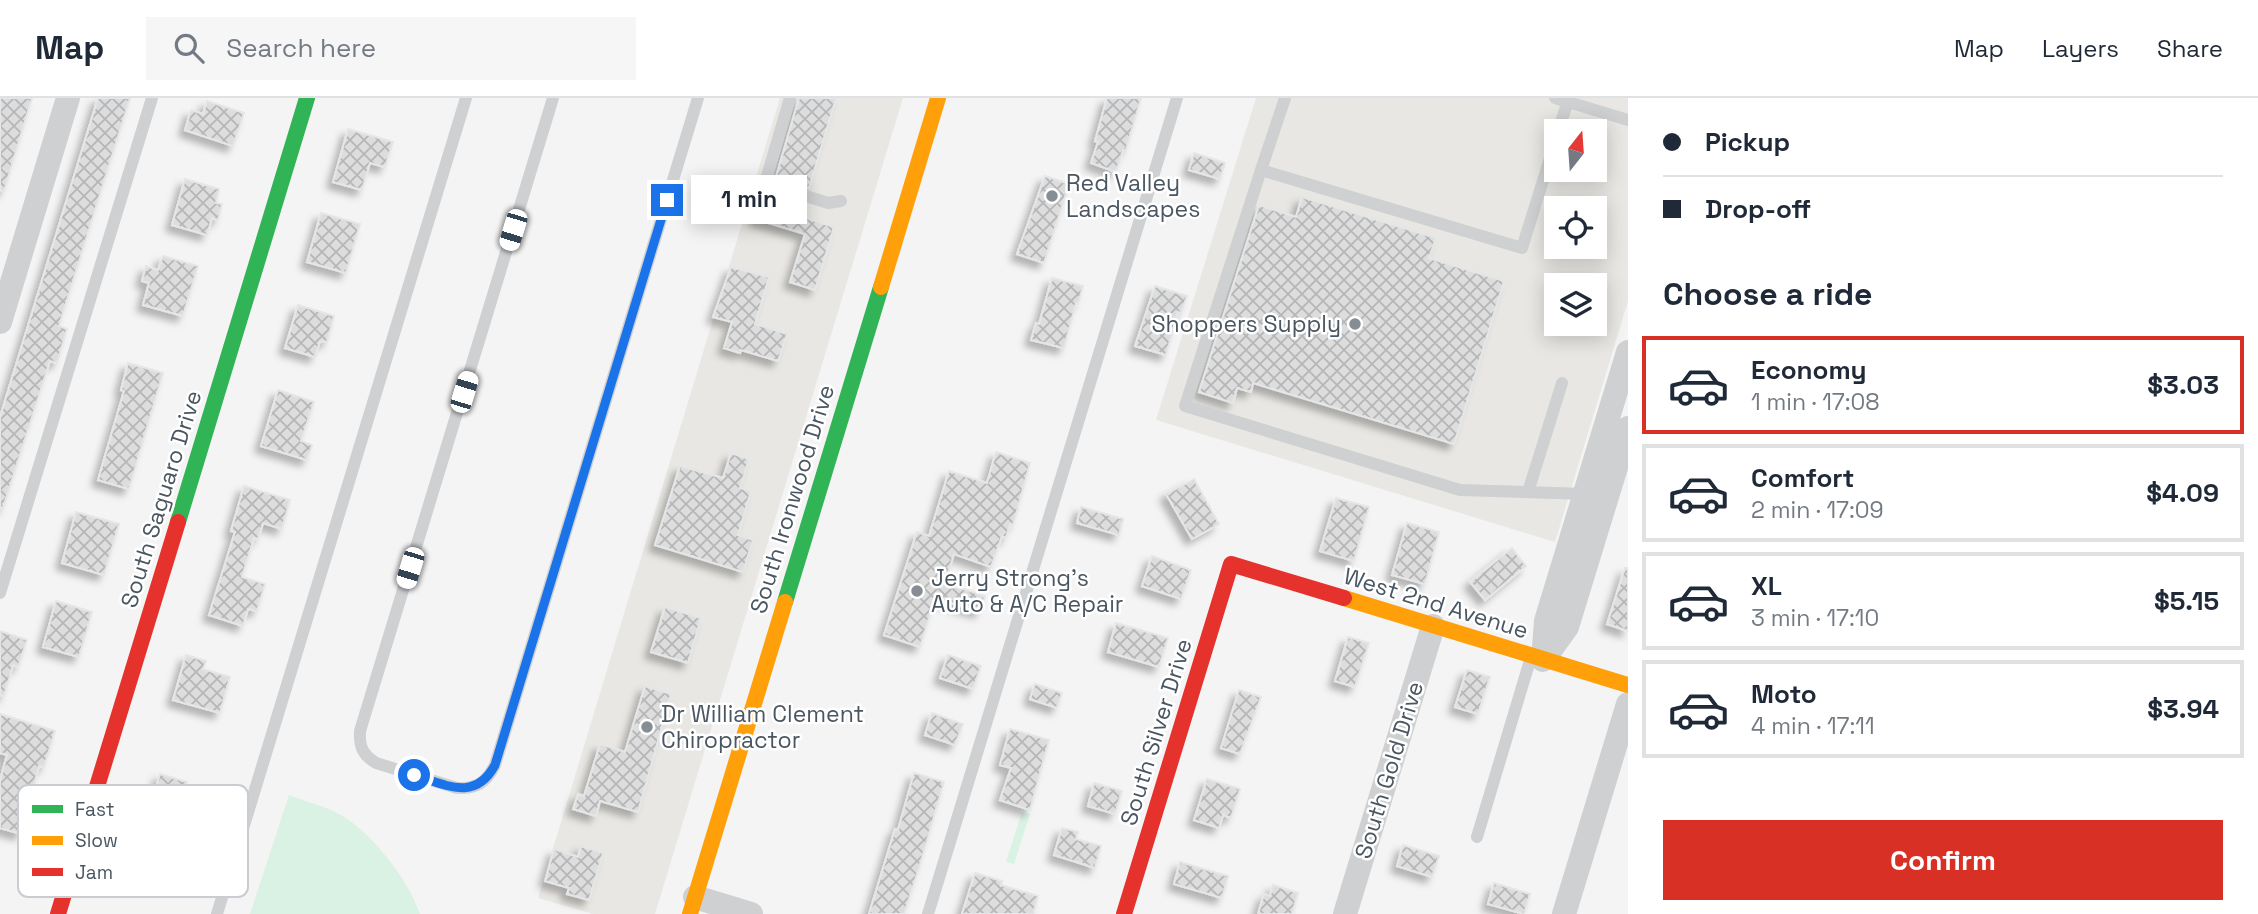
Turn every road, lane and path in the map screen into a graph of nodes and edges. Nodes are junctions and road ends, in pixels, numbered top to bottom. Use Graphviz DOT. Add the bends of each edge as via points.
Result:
graph roads {
  1 [pos="68,98"];
  2 [pos="152,98"];
  3 [pos="307,98"];
  4 [pos="466,98"];
  5 [pos="553,98"];
  6 [pos="698,98"];
  7 [pos="790,98"];
  8 [pos="938,98"];
  9 [pos="1177,98"];
  10 [pos="1285,98"];
  11 [pos="1564,99"];
  12 [pos="1560,119"];
  13 [pos="1628,120"];
  14 [pos="1261,170"];
  15 [pos="1544,177"];
  16 [pos="841,201"];
  17 [pos="0,322"];
  18 [pos="1628,352"];
  19 [pos="1562,383"];
  20 [pos="1628,429"];
  21 [pos="1614,464"];
  22 [pos="1528,492"];
  23 [pos="1596,496"];
  24 [pos="1231,564"];
  25 [pos="0,593"];
  26 [pos="1433,626"];
  27 [pos="1538,658"];
  28 [pos="1628,685"];
  29 [pos="1628,704"];
  30 [pos="97,785"];
  31 [pos="248,812"];
  32 [pos="1476,837"];
  33 [pos="63,897"];
  34 [pos="222,897"];
  35 [pos="692,906"];
  36 [pos="58,914"];
  37 [pos="217,914"];
  38 [pos="751,914"];
  39 [pos="928,914"];
  40 [pos="1124,914"];
  41 [pos="1345,914"];
  42 [pos="1564,914"];
  1 -- 17 [label="street"];
  2 -- 25 [label="lane"];
  3 -- 30 [label="street, South Saguaro Drive"];
  4 -- 31 [label="lane"];
  5 -- 6 [label="lane" via="360,731 359,742 367,758 457,788 480,785 495,765"];
  7 -- 16 [label="lane" via="765,183 828,203"];
  8 -- 35 [label="street, South Ironwood Drive"];
  9 -- 39 [label="lane"];
  10 -- 14 [label="lane"];
  11 -- 12 [label="lane"];
  11 -- 13 [label="lane"];
  14 -- 15 [label="lane" via="1522,248"];
  14 -- 22 [label="lane" via="1185,406 1460,490"];
  18 -- 21 [label="street"];
  19 -- 22 [label="lane"];
  20 -- 21 [label="street"];
  21 -- 23 [label="street"];
  22 -- 23 [label="lane"];
  23 -- 27 [label="street" via="1546,621"];
  24 -- 26 [label="street, West 2nd Avenue"];
  24 -- 40 [label="street, South Silver Drive"];
  26 -- 27 [label="street, West 2nd Avenue"];
  26 -- 41 [label="street, South Gold Drive"];
  27 -- 28 [label="street, West 2nd Avenue"];
  27 -- 32 [label="lane"];
  29 -- 42 [label="street"];
  33 -- 36 [label="street, South Saguaro Drive"];
  34 -- 37 [label="lane"];
  35 -- 38 [label="street"];
}
